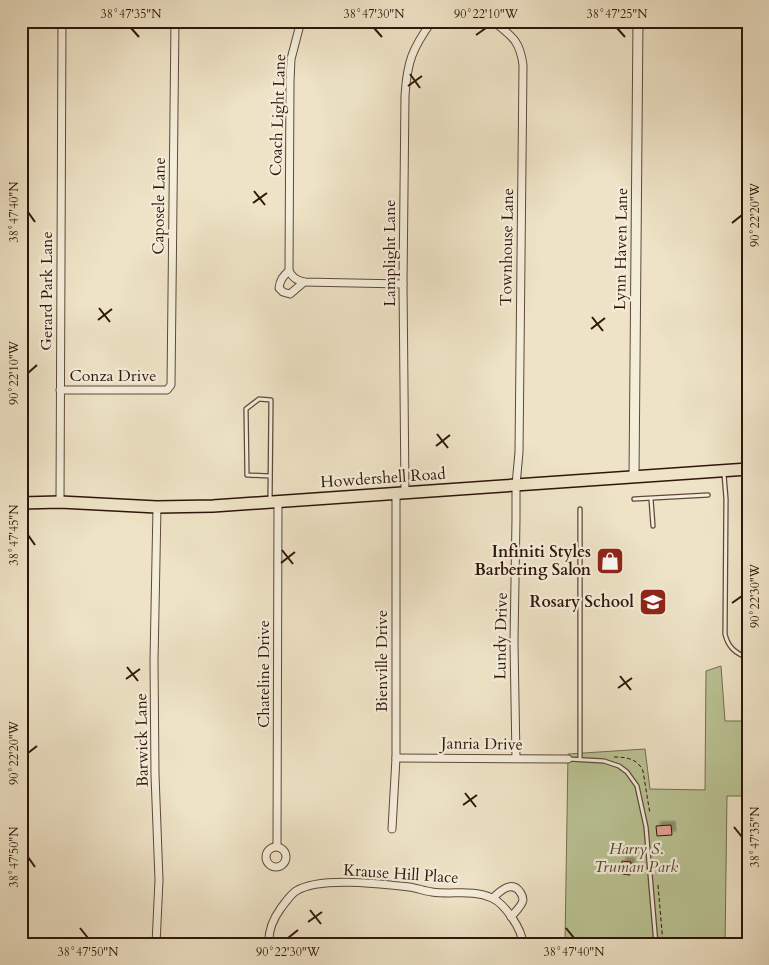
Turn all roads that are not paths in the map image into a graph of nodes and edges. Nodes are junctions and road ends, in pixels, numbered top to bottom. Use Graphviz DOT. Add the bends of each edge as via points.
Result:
graph roads {
  1 [pos="62,21"];
  2 [pos="175,21"];
  3 [pos="301,21"];
  4 [pos="432,21"];
  5 [pos="493,21"];
  6 [pos="638,21"];
  7 [pos="289,271"];
  8 [pos="304,282"];
  9 [pos="403,284"];
  10 [pos="748,383"];
  11 [pos="60,390"];
  12 [pos="167,390"];
  13 [pos="748,452"];
  14 [pos="748,469"];
  15 [pos="724,471"];
  16 [pos="270,476"];
  17 [pos="634,477"];
  18 [pos="516,485"];
  19 [pos="400,492"];
  20 [pos="708,495"];
  21 [pos="634,499"];
  22 [pos="650,499"];
  23 [pos="60,502"];
  24 [pos="21,503"];
  25 [pos="274,503"];
  26 [pos="157,507"];
  27 [pos="580,509"];
  28 [pos="653,526"];
  29 [pos="748,658"];
  30 [pos="396,758"];
  31 [pos="516,758"];
  32 [pos="568,759"];
  33 [pos="580,760"];
  34 [pos="392,829"];
  35 [pos="276,846"];
  36 [pos="493,898"];
  37 [pos="511,917"];
  38 [pos="156,944"];
  39 [pos="269,944"];
  40 [pos="523,944"];
  41 [pos="656,944"];
  1 -- 11 [label="street, Gerard Park Lane"];
  2 -- 12 [label="street, Caposele Lane" via="171,384"];
  3 -- 7 [label="street, Coach Light Lane" via="291,59"];
  4 -- 9 [label="street, Lamplight Lane" via="415,47 406,75"];
  5 -- 18 [label="street, Townhouse Lane" via="516,40 523,66"];
  6 -- 17 [label="street, Lynn Haven Lane"];
  7 -- 8 [label="street" via="297,280"];
  7 -- 8 [label="street, Coach Light Lane" via="280,283 283,292 290,294"];
  8 -- 9 [label="street"];
  9 -- 19 [label="street, Lamplight Lane"];
  10 -- 13 [label="street"];
  11 -- 12 [label="street, Conza Drive"];
  11 -- 23 [label="street, Gerard Park Lane"];
  14 -- 15 [label="main road, Howdershell Road"];
  15 -- 17 [label="main road, Howdershell Road"];
  15 -- 29 [label="lane" via="725,634 727,644"];
  16 -- 16 [label="lane" via="271,400 259,399 246,409 247,475"];
  16 -- 25 [label="lane"];
  17 -- 18 [label="main road, Howdershell Road"];
  18 -- 19 [label="main road, Howdershell Road"];
  18 -- 31 [label="street, Lundy Drive"];
  19 -- 25 [label="main road, Howdershell Road"];
  19 -- 30 [label="street, Bienville Drive"];
  20 -- 22 [label="lane"];
  21 -- 22 [label="lane"];
  22 -- 28 [label="lane"];
  23 -- 24 [label="main road, Howdershell Road"];
  23 -- 26 [label="main road, Howdershell Road"];
  25 -- 26 [label="main road, Howdershell Road"];
  25 -- 35 [label="street, Chateline Drive"];
  26 -- 38 [label="street, Barwick Lane" via="154,670 159,880"];
  27 -- 33 [label="lane"];
  30 -- 31 [label="street, Janria Drive"];
  30 -- 34 [label="street, Bienville Drive"];
  31 -- 32 [label="street, Janria Drive"];
  32 -- 33 [label="lane"];
  33 -- 41 [label="lane" via="604,761 619,766 637,786 646,827"];
  36 -- 37 [label="street, Krause Hill Place" via="504,905"];
  36 -- 37 [label="street" via="505,888 517,888 523,901"];
  36 -- 39 [label="street, Krause Hill Place" via="476,892 430,892 411,887 322,883 296,892 279,910 270,929"];
  37 -- 40 [label="street"];
}
